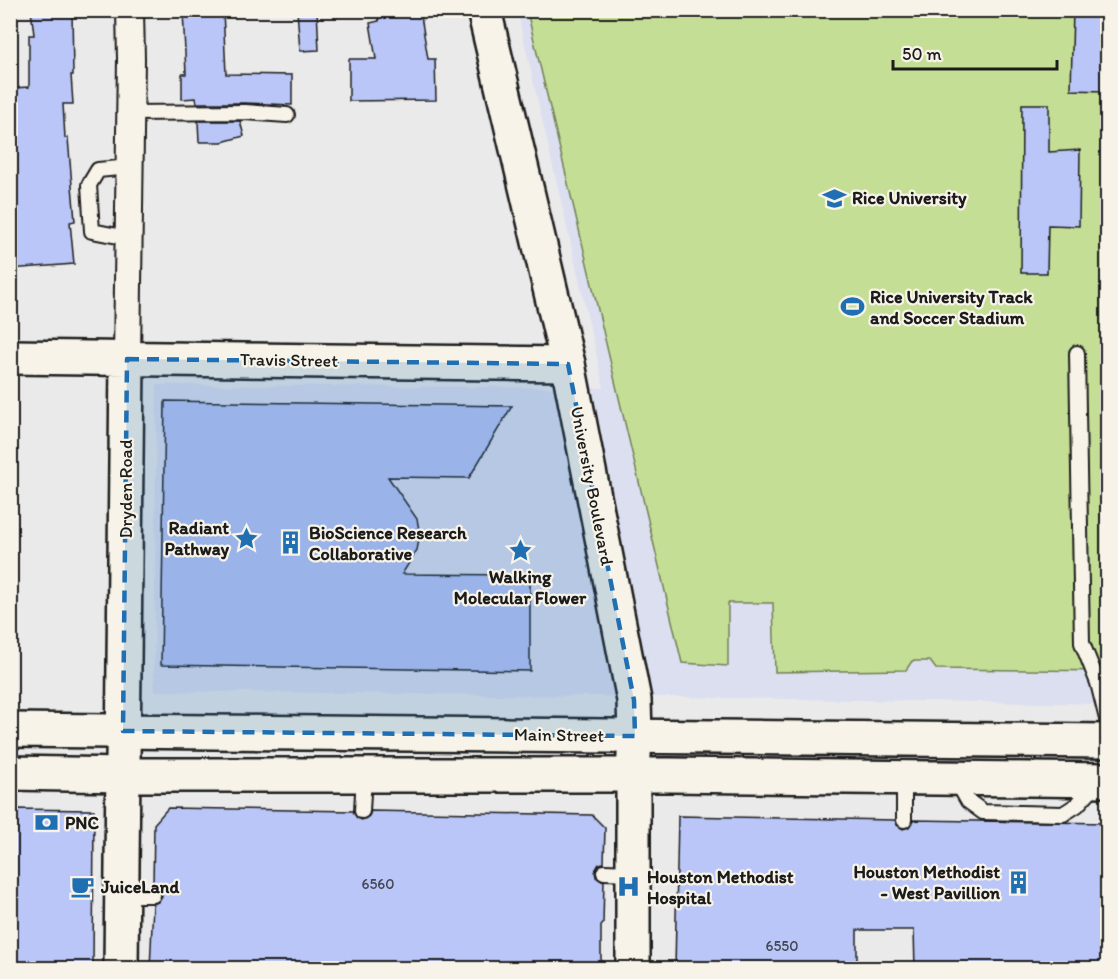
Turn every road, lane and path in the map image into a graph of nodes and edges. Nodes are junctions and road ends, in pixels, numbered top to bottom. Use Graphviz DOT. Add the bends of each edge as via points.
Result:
graph roads {
  1 [pos="130,10"];
  2 [pos="484,10"];
  3 [pos="130,113"];
  4 [pos="287,115"];
  5 [pos="130,167"];
  6 [pos="128,238"];
  7 [pos="1077,352"];
  8 [pos="10,357"];
  9 [pos="127,359"];
  10 [pos="568,364"];
  11 [pos="1107,723"];
  12 [pos="10,730"];
  13 [pos="123,731"];
  14 [pos="635,736"];
  15 [pos="1107,741"];
  16 [pos="10,773"];
  17 [pos="123,775"];
  18 [pos="364,775"];
  19 [pos="633,775"];
  20 [pos="904,778"];
  21 [pos="1104,780"];
  22 [pos="362,811"];
  23 [pos="904,820"];
  24 [pos="121,969"];
  25 [pos="633,969"];
  1 -- 3 [label="street, Dryden Road"];
  2 -- 10 [label="main road, University Boulevard"];
  3 -- 4 [label="lane"];
  3 -- 5 [label="street, Dryden Road"];
  5 -- 6 [label="street, Dryden Road"];
  5 -- 6 [label="lane" via="98,170 89,185 92,231"];
  6 -- 9 [label="street, Dryden Road"];
  7 -- 11 [label="lane" via="1082,644 1098,683"];
  8 -- 9 [label="main road, Travis Street"];
  9 -- 10 [label="main road, Travis Street"];
  9 -- 13 [label="main road, Dryden Road"];
  10 -- 14 [label="main road, University Boulevard" via="634,700"];
  12 -- 13 [label="main road, Main Street"];
  13 -- 14 [label="main road, Main Street"];
  13 -- 17 [label="main road, Dryden Road"];
  14 -- 15 [label="main road, Main Street"];
  14 -- 19 [label="main road, University Boulevard"];
  16 -- 17 [label="main road"];
  17 -- 18 [label="main road"];
  17 -- 24 [label="main road, Dryden Road" via="137,895"];
  18 -- 19 [label="main road"];
  18 -- 22 [label="lane"];
  19 -- 20 [label="main road"];
  19 -- 25 [label="main road, University Boulevard" via="618,872"];
  20 -- 21 [label="main road"];
  20 -- 23 [label="lane"];
}
